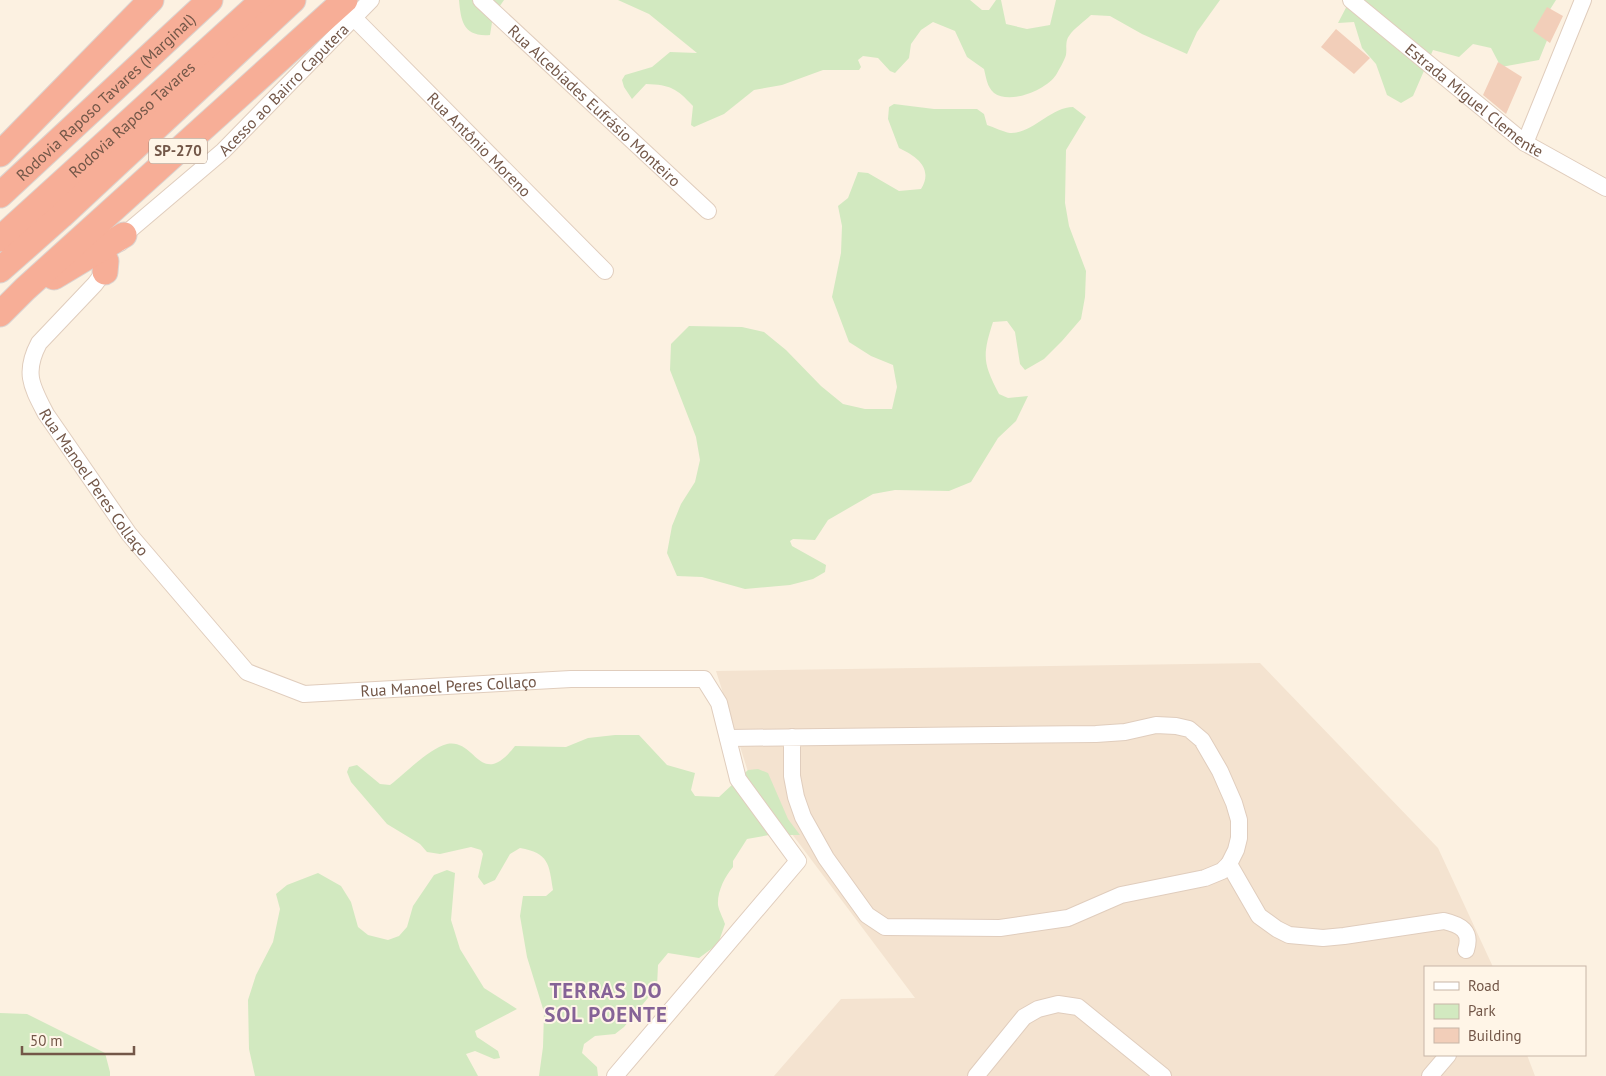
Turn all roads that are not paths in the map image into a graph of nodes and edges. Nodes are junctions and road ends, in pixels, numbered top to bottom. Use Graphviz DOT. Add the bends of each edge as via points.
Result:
graph roads {
  1 [pos="151,0"];
  2 [pos="210,0"];
  3 [pos="262,0"];
  4 [pos="293,0"];
  5 [pos="371,0"];
  6 [pos="481,0"];
  7 [pos="1351,0"];
  8 [pos="1583,0"];
  9 [pos="349,9"];
  10 [pos="1526,143"];
  11 [pos="0,154"];
  12 [pos="1606,188"];
  13 [pos="0,195"];
  14 [pos="708,211"];
  15 [pos="124,235"];
  16 [pos="0,239"];
  17 [pos="99,263"];
  18 [pos="0,270"];
  19 [pos="605,271"];
  20 [pos="6,308"];
  21 [pos="792,737"];
  22 [pos="728,738"];
  23 [pos="1229,864"];
  24 [pos="1466,950"];
  25 [pos="1447,1056"];
  26 [pos="615,1076"];
  27 [pos="976,1076"];
  28 [pos="1163,1076"];
  29 [pos="1430,1076"];
  1 -- 11 [label="highway"];
  2 -- 13 [label="highway, Rodovia Raposo Tavares (Marginal)"];
  3 -- 16 [label="highway, Rodovia Raposo Tavares"];
  4 -- 18 [label="highway, Rodovia Raposo Tavares / SP-270"];
  5 -- 9 [label="street, Acesso ao Bairro Caputera"];
  6 -- 14 [label="street, Rua Alcebíades Eufrásio Monteiro"];
  7 -- 10 [label="street, Estrada Miguel Clemente"];
  8 -- 10 [label="street"];
  9 -- 15 [label="street, Acesso ao Bairro Caputera" via="223,152"];
  9 -- 19 [label="street, Rua Antônio Moreno"];
  9 -- 20 [label="highway, SP-270"];
  10 -- 12 [label="street, Estrada Miguel Clemente"];
  15 -- 17 [label="highway"];
  17 -- 20 [label="highway"];
  17 -- 22 [label="street, Rua Manoel Peres Collaço" via="39,343 29,375 35,393 129,534 247,672 304,694 571,679 704,679 719,704"];
  21 -- 22 [label="street"];
  21 -- 23 [label="street" via="1096,734 1156,725 1189,729 1202,740 1234,803 1239,820 1239,838"];
  21 -- 23 [label="street" via="792,776 803,816 826,858 867,915 885,927 1000,928 1068,918 1120,895 1205,878 1222,872"];
  22 -- 26 [label="street, Rua Manoel Peres Collaço" via="738,779 798,860"];
  23 -- 24 [label="street" via="1259,916 1289,935 1323,938 1444,921 1457,924 1467,934"];
  25 -- 29 [label="street"];
  27 -- 28 [label="street" via="1024,1017 1058,1004 1078,1007"];
}
